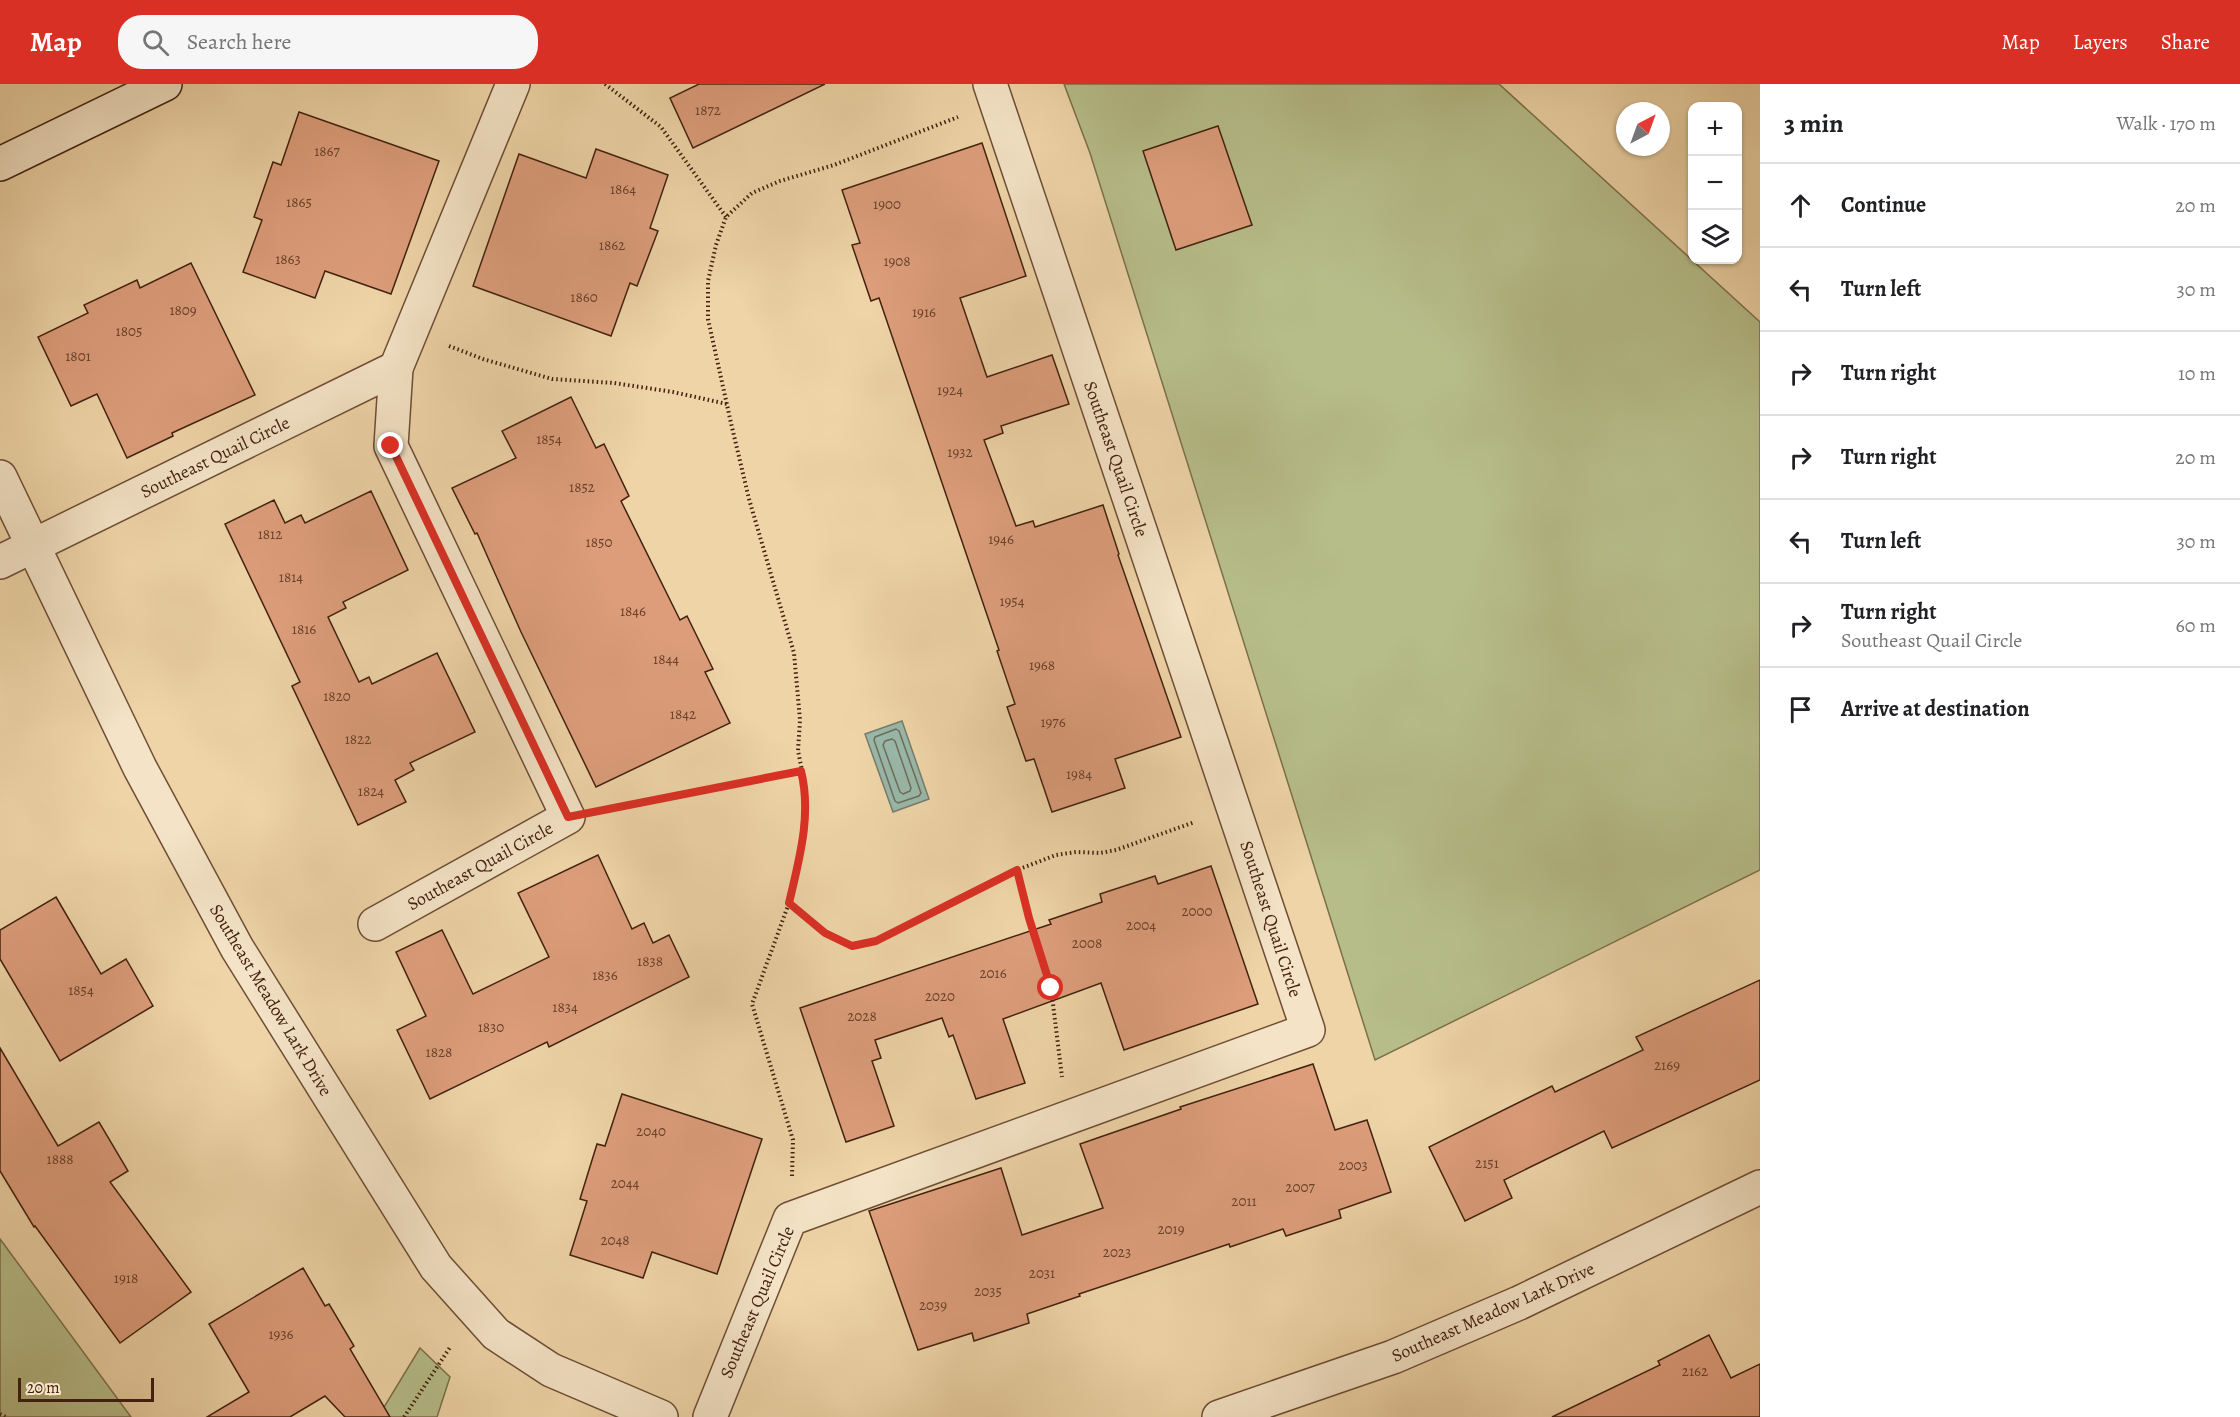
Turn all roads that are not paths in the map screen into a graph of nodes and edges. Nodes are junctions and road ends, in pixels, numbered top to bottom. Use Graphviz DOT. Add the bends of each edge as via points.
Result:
graph roads {
  1 [pos="165,84"];
  2 [pos="513,84"];
  3 [pos="993,93"];
  4 [pos="0,164"];
  5 [pos="396,368"];
  6 [pos="0,477"];
  7 [pos="33,546"];
  8 [pos="0,562"];
  9 [pos="375,924"];
  10 [pos="1760,1187"];
  11 [pos="661,1417"];
  12 [pos="710,1417"];
  13 [pos="1219,1417"];
  1 -- 4 [label="street"];
  2 -- 5 [label="street, Southeast Quail Circle"];
  3 -- 12 [label="street, Southeast Quail Circle" via="1308,1030 790,1219"];
  5 -- 7 [label="street, Southeast Quail Circle"];
  5 -- 9 [label="street, Southeast Quail Circle" via="391,446 568,817"];
  6 -- 7 [label="street, Southeast Meadow Lark Drive"];
  7 -- 8 [label="street, Southeast Quail Circle"];
  7 -- 11 [label="street, Southeast Meadow Lark Drive" via="140,768 237,948 436,1267 496,1334 551,1370"];
  10 -- 13 [label="street, Southeast Meadow Lark Drive" via="1519,1303 1404,1353"];
}
